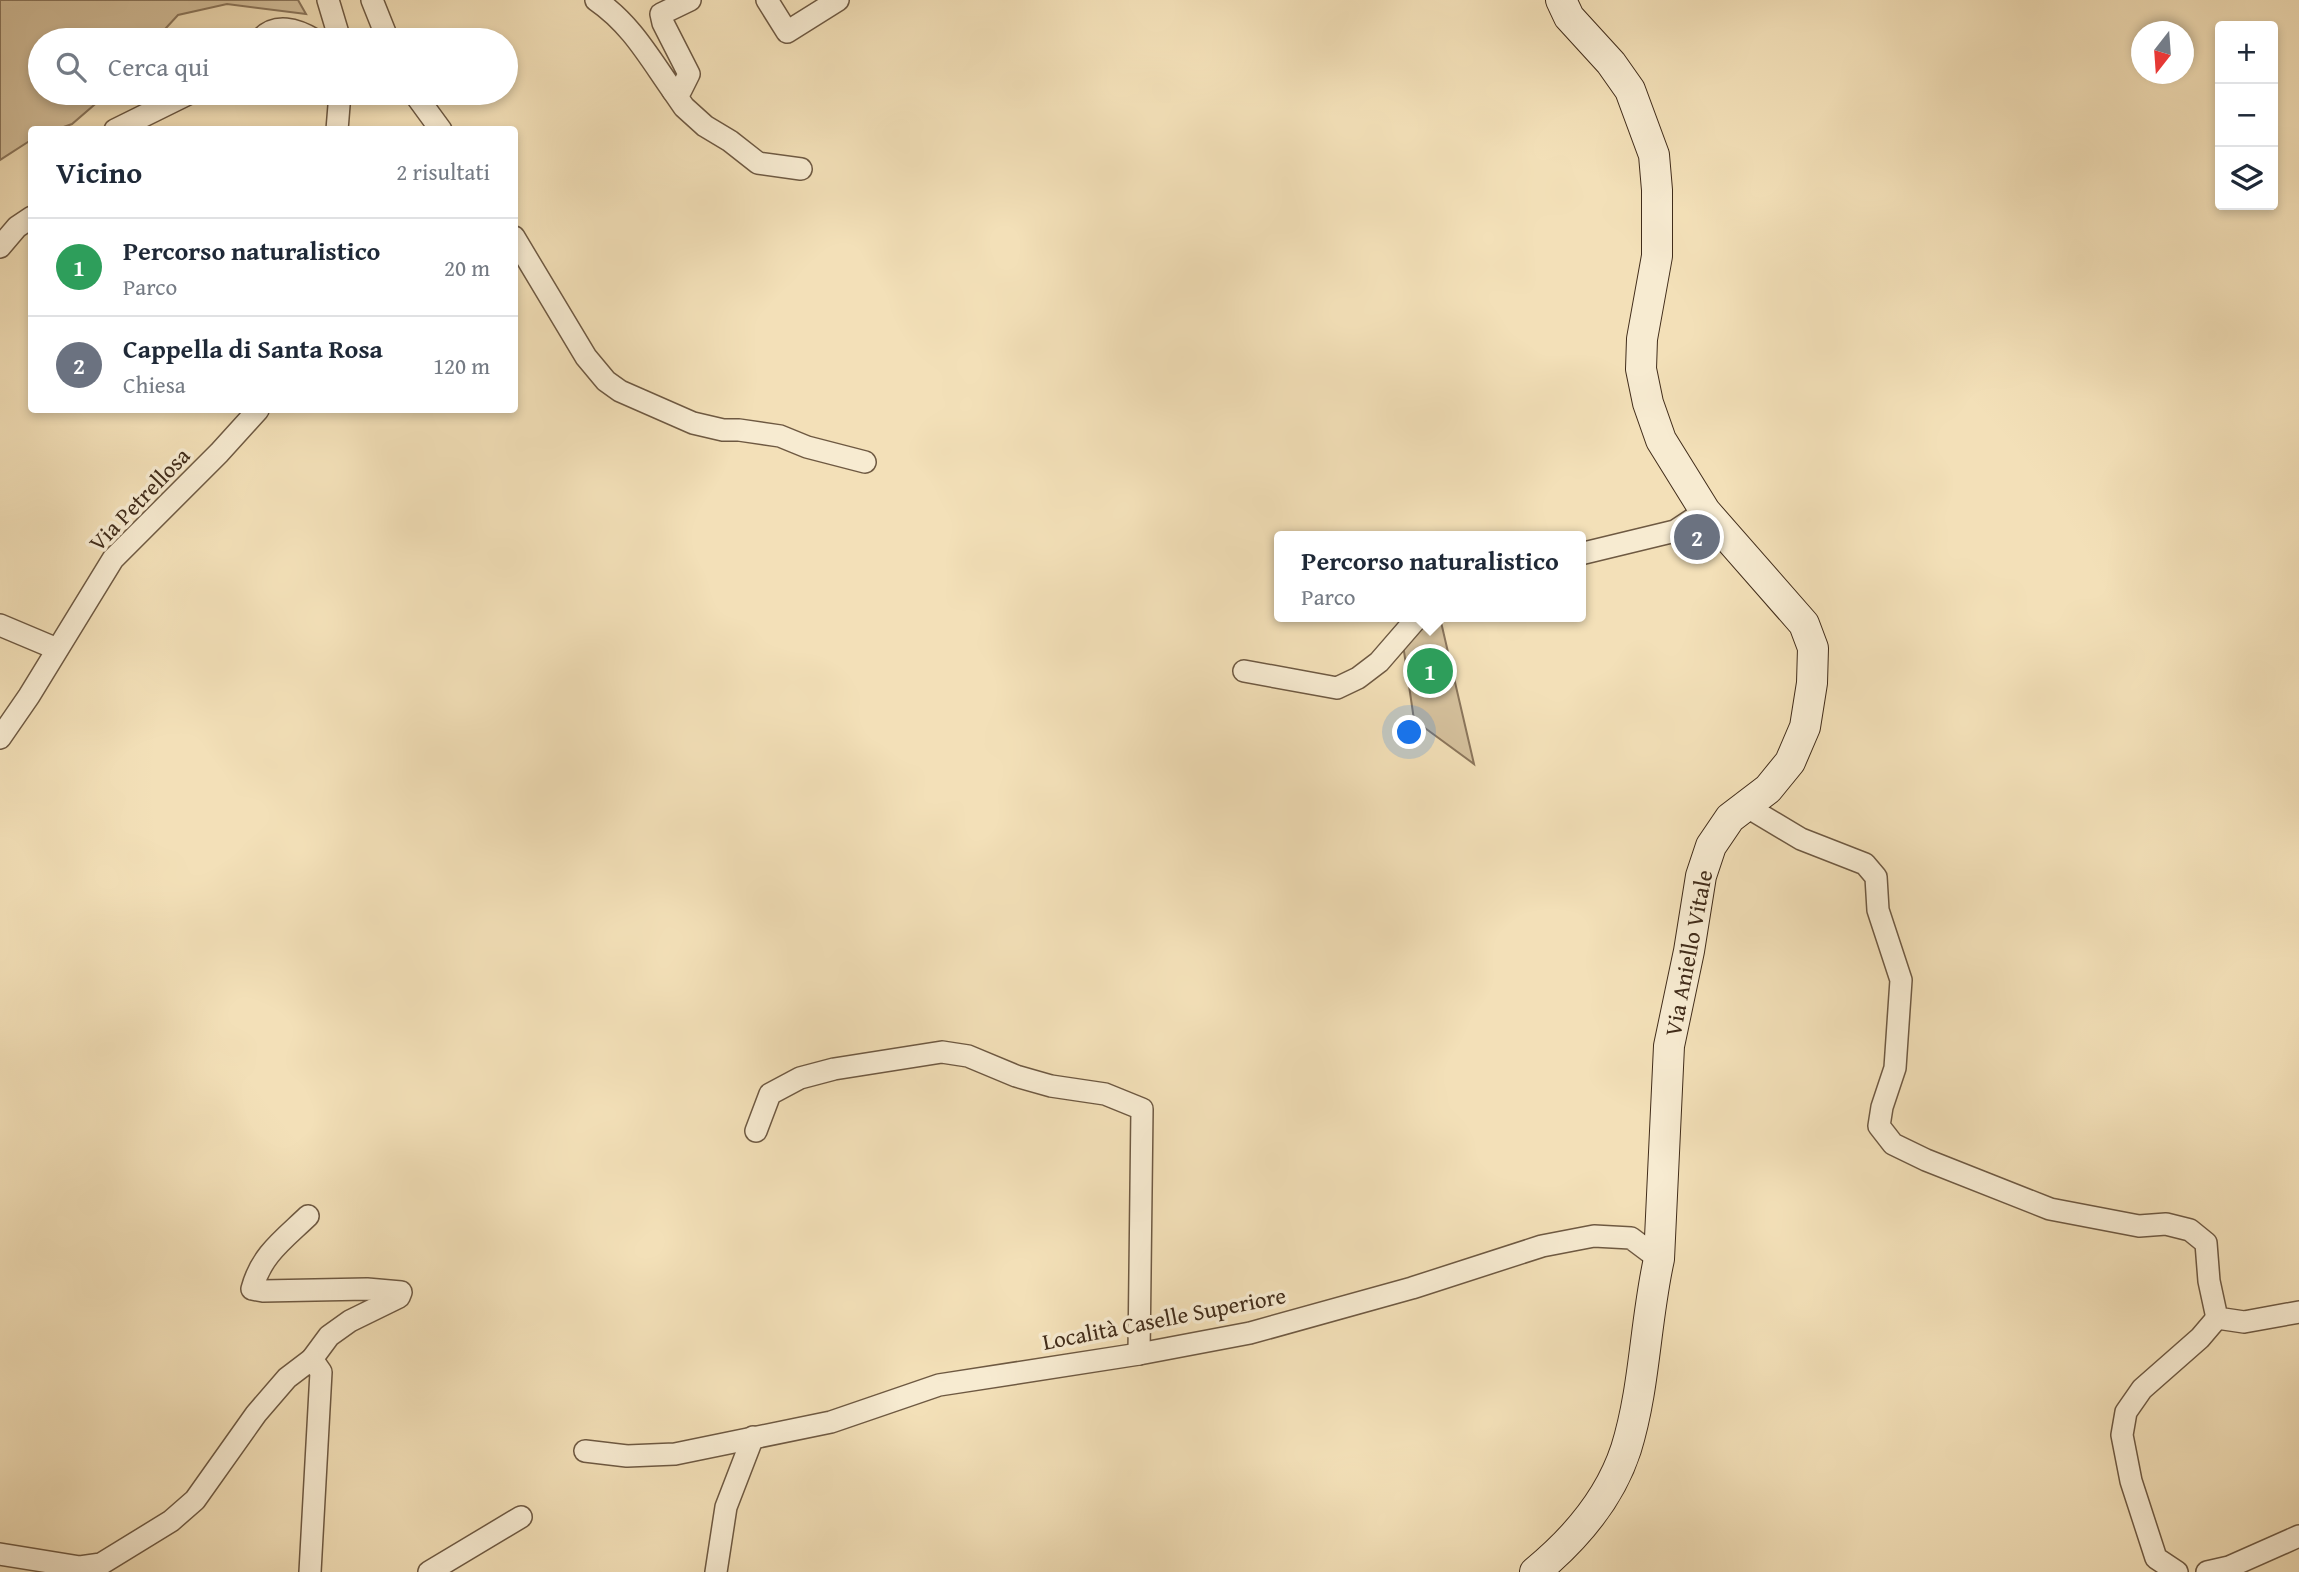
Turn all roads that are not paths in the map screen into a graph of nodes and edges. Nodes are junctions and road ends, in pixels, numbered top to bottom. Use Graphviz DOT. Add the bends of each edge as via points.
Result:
graph roads {
  1 [pos="328,0"];
  2 [pos="372,0"];
  3 [pos="596,0"];
  4 [pos="690,0"];
  5 [pos="767,0"];
  6 [pos="838,0"];
  7 [pos="1561,0"];
  8 [pos="336,28"];
  9 [pos="383,28"];
  10 [pos="673,91"];
  11 [pos="166,105"];
  12 [pos="339,105"];
  13 [pos="423,105"];
  14 [pos="123,126"];
  15 [pos="337,126"];
  16 [pos="438,126"];
  17 [pos="802,169"];
  18 [pos="28,219"];
  19 [pos="518,244"];
  20 [pos="0,247"];
  21 [pos="255,413"];
  22 [pos="865,462"];
  23 [pos="1705,511"];
  24 [pos="1586,553"];
  25 [pos="1414,622"];
  26 [pos="0,625"];
  27 [pos="57,649"];
  28 [pos="1244,671"];
  29 [pos="0,737"];
  30 [pos="1744,805"];
  31 [pos="756,1131"];
  32 [pos="308,1216"];
  33 [pos="1659,1259"];
  34 [pos="2299,1312"];
  35 [pos="2217,1318"];
  36 [pos="1139,1354"];
  37 [pos="313,1359"];
  38 [pos="753,1437"];
  39 [pos="585,1451"];
  40 [pos="521,1517"];
  41 [pos="2299,1536"];
  42 [pos="0,1553"];
  43 [pos="310,1572"];
  44 [pos="429,1572"];
  45 [pos="716,1572"];
  46 [pos="1535,1572"];
  47 [pos="2177,1572"];
  48 [pos="2207,1572"];
  1 -- 8 [label="street"];
  2 -- 9 [label="street"];
  3 -- 10 [label="street" via="631,30"];
  4 -- 10 [label="street" via="661,13 688,74 681,90"];
  5 -- 6 [label="street" via="787,32"];
  7 -- 23 [label="street, Via Aniello Vitale" via="1569,17 1630,90 1654,155 1657,256 1641,369 1661,440"];
  10 -- 17 [label="street" via="705,126 758,163"];
  11 -- 14 [label="street"];
  12 -- 15 [label="street"];
  13 -- 16 [label="street"];
  18 -- 20 [label="street"];
  19 -- 22 [label="street" via="586,357 620,391 693,423 780,436"];
  21 -- 27 [label="street, Via Petrellosa" via="113,559"];
  23 -- 24 [label="street" via="1675,531"];
  23 -- 30 [label="street, Via Aniello Vitale" via="1804,624 1813,648 1805,727 1790,762 1768,789"];
  25 -- 28 [label="street" via="1379,662 1337,688"];
  26 -- 27 [label="street"];
  27 -- 29 [label="street, Via Petrellosa"];
  30 -- 33 [label="street, Via Aniello Vitale" via="1711,846 1701,876 1669,1046"];
  30 -- 35 [label="street" via="1801,839 1865,864 1876,877 1878,910 1901,980 1895,1068 1879,1126 1892,1144 2050,1209 2139,1226 2166,1224 2190,1230 2206,1243"];
  31 -- 36 [label="street" via="771,1094 800,1078 942,1052 968,1056 1051,1086 1105,1094 1142,1109"];
  32 -- 37 [label="street" via="265,1257 252,1289 401,1292 329,1336"];
  33 -- 36 [label="street, Località Caselle Superiore" via="1631,1238 1594,1236 1542,1246 1250,1334"];
  33 -- 46 [label="street, Via Aniello Vitale" via="1622,1459 1599,1503 1561,1550"];
  34 -- 35 [label="street" via="2244,1322"];
  35 -- 47 [label="street" via="2142,1389 2126,1412 2122,1435 2131,1481 2156,1558"];
  36 -- 38 [label="street, Località Caselle Superiore" via="939,1385 831,1422"];
  37 -- 42 [label="street" via="287,1378 195,1500 171,1521 101,1564 80,1567"];
  37 -- 43 [label="street" via="321,1372"];
  38 -- 39 [label="street, Località Caselle Superiore" via="655,1456"];
  38 -- 45 [label="street" via="726,1507"];
  40 -- 44 [label="street"];
  41 -- 48 [label="street"];
}
